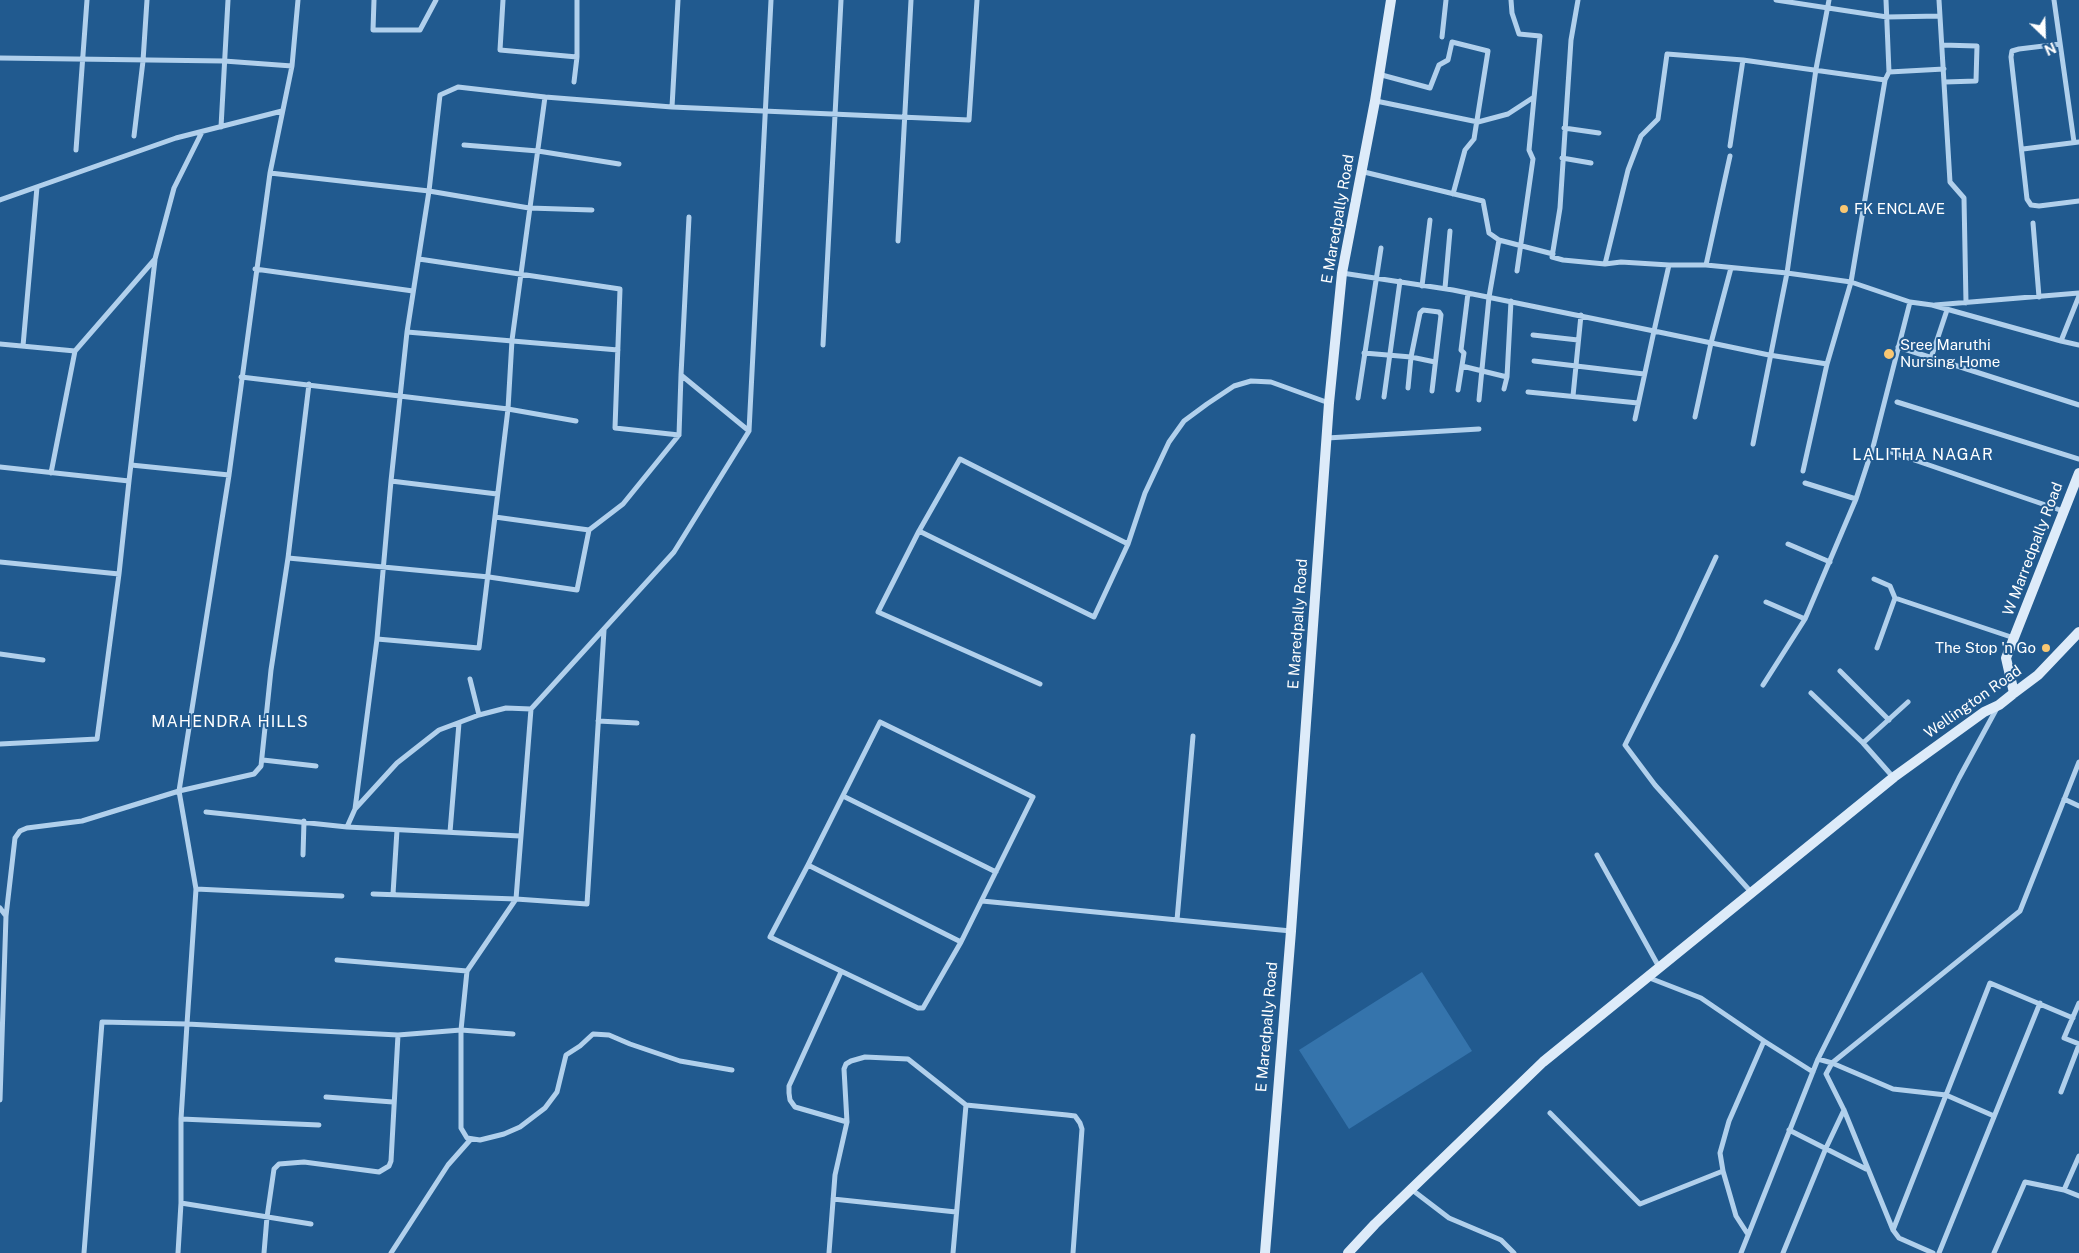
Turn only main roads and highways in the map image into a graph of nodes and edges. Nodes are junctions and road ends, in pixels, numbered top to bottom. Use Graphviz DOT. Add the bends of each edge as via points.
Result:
graph roads {
  1 [pos="1391,0"];
  2 [pos="2079,473"];
  3 [pos="2079,632"];
  4 [pos="2014,693"];
  5 [pos="1265,1253"];
  6 [pos="1348,1253"];
  1 -- 5 [label="main road, E Maredpally Road" via="1342,273 1326,438"];
  2 -- 4 [label="main road, W Marredpally Road" via="2006,658"];
  3 -- 4 [label="main road, Wellington Road" via="2038,674"];
  4 -- 6 [label="main road, Wellington Road" via="1894,778 1543,1062 1374,1224"];
}
